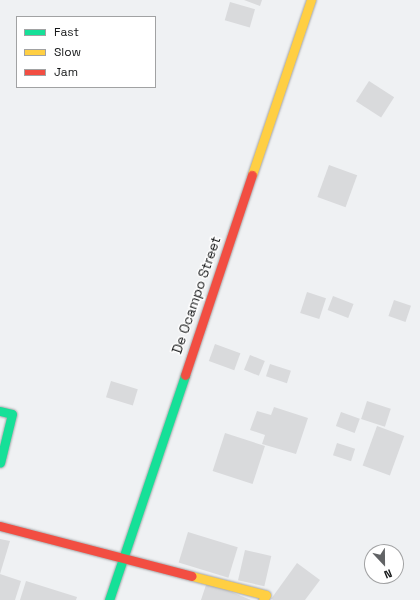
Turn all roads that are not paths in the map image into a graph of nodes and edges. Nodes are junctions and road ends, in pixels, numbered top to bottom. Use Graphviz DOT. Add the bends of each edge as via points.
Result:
graph roads {
  1 [pos="311,0"];
  2 [pos="0,411"];
  3 [pos="0,463"];
  4 [pos="0,526"];
  5 [pos="122,559"];
  6 [pos="109,600"];
  7 [pos="263,600"];
  1 -- 5 [label="street, De Ocampo Street"];
  2 -- 3 [label="street" via="12,414"];
  4 -- 5 [label="street"];
  5 -- 6 [label="street, De Ocampo Street"];
  5 -- 7 [label="street" via="266,595"];
}
